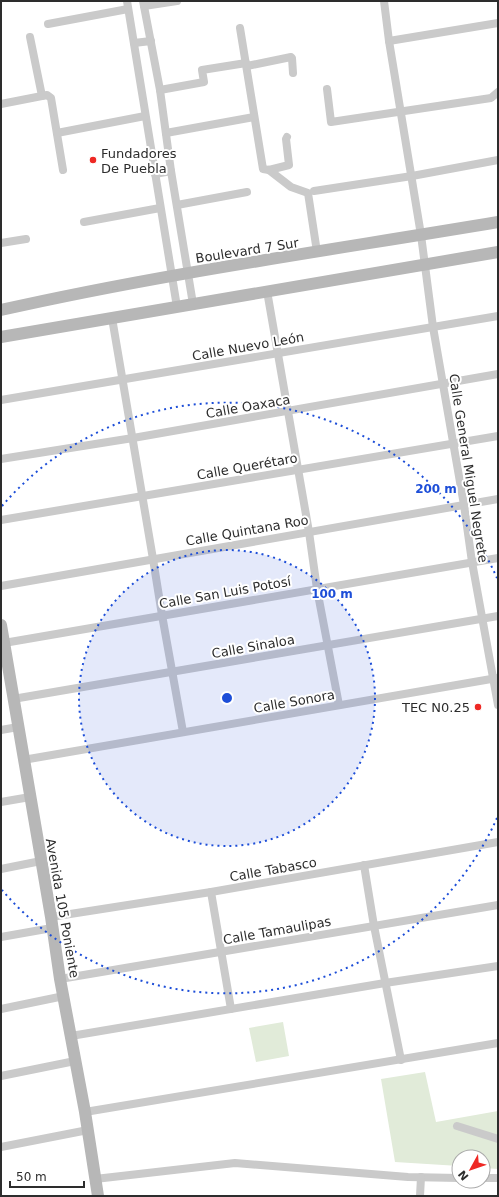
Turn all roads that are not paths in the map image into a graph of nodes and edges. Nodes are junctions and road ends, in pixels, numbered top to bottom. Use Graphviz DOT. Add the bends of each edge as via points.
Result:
graph roads {
  1 [pos="177,1"];
  2 [pos="384,1"];
  3 [pos="144,4"];
  4 [pos="127,5"];
  5 [pos="498,23"];
  6 [pos="48,24"];
  7 [pos="240,28"];
  8 [pos="30,37"];
  9 [pos="150,41"];
  10 [pos="389,41"];
  11 [pos="134,43"];
  12 [pos="246,65"];
  13 [pos="293,73"];
  14 [pos="327,89"];
  15 [pos="160,90"];
  16 [pos="498,92"];
  17 [pos="46,96"];
  18 [pos="1,104"];
  19 [pos="402,111"];
  20 [pos="145,116"];
  21 [pos="254,117"];
  22 [pos="166,133"];
  23 [pos="57,134"];
  24 [pos="288,137"];
  25 [pos="498,160"];
  26 [pos="266,169"];
  27 [pos="63,170"];
  28 [pos="171,171"];
  29 [pos="155,174"];
  30 [pos="412,176"];
  31 [pos="314,191"];
  32 [pos="247,192"];
  33 [pos="176,205"];
  34 [pos="160,208"];
  35 [pos="84,222"];
  36 [pos="498,222"];
  37 [pos="422,235"];
  38 [pos="26,239"];
  39 [pos="1,243"];
  40 [pos="317,252"];
  41 [pos="498,252"];
  42 [pos="425,264"];
  43 [pos="188,274"];
  44 [pos="172,276"];
  45 [pos="267,291"];
  46 [pos="193,304"];
  47 [pos="177,307"];
  48 [pos="1,310"];
  49 [pos="498,316"];
  50 [pos="112,318"];
  51 [pos="434,327"];
  52 [pos="1,337"];
  53 [pos="278,353"];
  54 [pos="498,374"];
  55 [pos="123,379"];
  56 [pos="443,384"];
  57 [pos="1,400"];
  58 [pos="288,411"];
  59 [pos="498,436"];
  60 [pos="133,438"];
  61 [pos="454,444"];
  62 [pos="1,459"];
  63 [pos="298,470"];
  64 [pos="143,496"];
  65 [pos="498,499"];
  66 [pos="464,505"];
  67 [pos="1,520"];
  68 [pos="309,532"];
  69 [pos="498,558"];
  70 [pos="154,559"];
  71 [pos="472,562"];
  72 [pos="1,586"];
  73 [pos="317,589"];
  74 [pos="162,615"];
  75 [pos="498,616"];
  76 [pos="483,619"];
  77 [pos="1,625"];
  78 [pos="4,643"];
  79 [pos="328,645"];
  80 [pos="4,658"];
  81 [pos="173,672"];
  82 [pos="496,678"];
  83 [pos="13,699"];
  84 [pos="339,705"];
  85 [pos="498,705"];
  86 [pos="18,727"];
  87 [pos="1,730"];
  88 [pos="183,732"];
  89 [pos="23,760"];
  90 [pos="30,797"];
  91 [pos="1,802"];
  92 [pos="498,842"];
  93 [pos="41,861"];
  94 [pos="364,865"];
  95 [pos="1,869"];
  96 [pos="211,892"];
  97 [pos="498,905"];
  98 [pos="51,923"];
  99 [pos="374,926"];
  100 [pos="1,937"];
  101 [pos="220,952"];
  102 [pos="498,966"];
  103 [pos="60,979"];
  104 [pos="386,983"];
  105 [pos="64,996"];
  106 [pos="1,1009"];
  107 [pos="231,1009"];
  108 [pos="71,1036"];
  109 [pos="498,1043"];
  110 [pos="401,1060"];
  111 [pos="75,1061"];
  112 [pos="1,1076"];
  113 [pos="85,1112"];
  114 [pos="457,1126"];
  115 [pos="88,1130"];
  116 [pos="498,1139"];
  117 [pos="1,1147"];
  118 [pos="421,1177"];
  119 [pos="451,1178"];
  120 [pos="95,1179"];
  121 [pos="98,1196"];
  122 [pos="420,1196"];
  1 -- 3 [label="street"];
  2 -- 10 [label="street, Calle General Miguel Negrete"];
  3 -- 9 [label="street"];
  4 -- 6 [label="street"];
  4 -- 11 [label="street"];
  5 -- 10 [label="street"];
  7 -- 12 [label="street"];
  8 -- 17 [label="street"];
  9 -- 11 [label="street"];
  9 -- 15 [label="street"];
  10 -- 19 [label="street, Calle General Miguel Negrete"];
  11 -- 20 [label="street"];
  12 -- 13 [label="street" via="289,56 292,58"];
  12 -- 15 [label="street" via="202,70 204,82"];
  12 -- 21 [label="street"];
  14 -- 19 [label="street" via="332,122"];
  15 -- 22 [label="street"];
  16 -- 19 [label="street" via="491,98"];
  17 -- 18 [label="street"];
  17 -- 23 [label="street"];
  19 -- 30 [label="street, Calle General Miguel Negrete"];
  20 -- 23 [label="street"];
  20 -- 29 [label="street"];
  21 -- 22 [label="street"];
  21 -- 26 [label="street"];
  22 -- 28 [label="street"];
  23 -- 27 [label="street"];
  24 -- 26 [label="street" via="288,165"];
  25 -- 30 [label="street"];
  26 -- 40 [label="street" via="290,187 308,193"];
  28 -- 29 [label="street"];
  28 -- 33 [label="street"];
  29 -- 34 [label="street"];
  30 -- 31 [label="street"];
  30 -- 37 [label="street, Calle General Miguel Negrete"];
  32 -- 33 [label="street"];
  33 -- 43 [label="street"];
  34 -- 35 [label="street"];
  34 -- 44 [label="street"];
  36 -- 37 [label="street, Boulevard 7 Sur"];
  37 -- 40 [label="street, Boulevard 7 Sur"];
  37 -- 42 [label="street, Calle General Miguel Negrete"];
  38 -- 39 [label="street"];
  40 -- 43 [label="street, Boulevard 7 Sur"];
  41 -- 42 [label="street"];
  42 -- 45 [label="street"];
  42 -- 51 [label="street, Calle General Miguel Negrete"];
  43 -- 44 [label="street, Boulevard 7 Sur"];
  43 -- 46 [label="street"];
  44 -- 47 [label="street"];
  44 -- 48 [label="street, Boulevard 7 Sur"];
  45 -- 46 [label="street"];
  45 -- 53 [label="street"];
  46 -- 47 [label="street"];
  47 -- 50 [label="street"];
  49 -- 51 [label="street, Calle Nuevo León"];
  50 -- 52 [label="street"];
  50 -- 55 [label="street"];
  51 -- 53 [label="street, Calle Nuevo León"];
  51 -- 56 [label="street, Calle General Miguel Negrete"];
  53 -- 55 [label="street, Calle Nuevo León"];
  53 -- 58 [label="street"];
  54 -- 56 [label="street, Calle Oaxaca"];
  55 -- 57 [label="street, Calle Nuevo León"];
  55 -- 60 [label="street"];
  56 -- 58 [label="street, Calle Oaxaca"];
  56 -- 61 [label="street, Calle General Miguel Negrete"];
  58 -- 60 [label="street, Calle Oaxaca"];
  58 -- 63 [label="street"];
  59 -- 61 [label="street, Calle Querétaro"];
  60 -- 62 [label="street, Calle Oaxaca"];
  60 -- 64 [label="street"];
  61 -- 63 [label="street, Calle Querétaro"];
  61 -- 66 [label="street, Calle General Miguel Negrete"];
  63 -- 64 [label="street, Calle Querétaro"];
  63 -- 68 [label="street"];
  64 -- 67 [label="street, Calle Querétaro"];
  64 -- 70 [label="street"];
  65 -- 66 [label="street, Calle Quintana Roo"];
  66 -- 68 [label="street, Calle Quintana Roo"];
  66 -- 71 [label="street, Calle General Miguel Negrete"];
  68 -- 70 [label="street, Calle Quintana Roo"];
  68 -- 73 [label="street"];
  69 -- 71 [label="street, Calle San Luis Potosí"];
  70 -- 72 [label="street, Calle Quintana Roo"];
  70 -- 74 [label="street"];
  71 -- 73 [label="street, Calle San Luis Potosí"];
  71 -- 76 [label="street, Calle General Miguel Negrete"];
  73 -- 74 [label="street, Calle San Luis Potosí"];
  73 -- 79 [label="street"];
  74 -- 78 [label="street, Calle San Luis Potosí"];
  74 -- 81 [label="street"];
  75 -- 76 [label="street, Calle Sinaloa"];
  76 -- 79 [label="street, Calle Sinaloa"];
  76 -- 82 [label="street, Calle General Miguel Negrete"];
  77 -- 78 [label="street, Avenida 105 Poniente"];
  78 -- 80 [label="street, Avenida 105 Poniente"];
  79 -- 81 [label="street, Calle Sinaloa"];
  79 -- 84 [label="street"];
  80 -- 83 [label="street, Avenida 105 Poniente"];
  81 -- 83 [label="street, Calle Sinaloa"];
  81 -- 88 [label="street"];
  82 -- 84 [label="street, Calle Sonora"];
  82 -- 85 [label="street, Calle General Miguel Negrete"];
  83 -- 86 [label="street, Avenida 105 Poniente"];
  84 -- 88 [label="street, Calle Sonora"];
  86 -- 87 [label="street"];
  86 -- 89 [label="street, Avenida 105 Poniente"];
  88 -- 89 [label="street, Calle Sonora"];
  89 -- 90 [label="street, Avenida 105 Poniente"];
  90 -- 91 [label="street"];
  90 -- 93 [label="street, Avenida 105 Poniente"];
  92 -- 94 [label="street, Calle Tabasco"];
  93 -- 95 [label="street"];
  93 -- 98 [label="street, Avenida 105 Poniente"];
  94 -- 96 [label="street, Calle Tabasco"];
  94 -- 99 [label="street"];
  96 -- 98 [label="street, Calle Tabasco"];
  96 -- 101 [label="street"];
  97 -- 99 [label="street, Calle Tamaulipas"];
  98 -- 100 [label="street"];
  98 -- 103 [label="street, Avenida 105 Poniente"];
  99 -- 101 [label="street, Calle Tamaulipas"];
  99 -- 104 [label="street"];
  101 -- 103 [label="street, Calle Tamaulipas"];
  101 -- 107 [label="street"];
  102 -- 104 [label="street"];
  103 -- 105 [label="street, Avenida 105 Poniente"];
  104 -- 107 [label="street"];
  104 -- 110 [label="street"];
  105 -- 106 [label="street"];
  105 -- 108 [label="street, Avenida 105 Poniente"];
  107 -- 108 [label="street"];
  108 -- 111 [label="street, Avenida 105 Poniente"];
  109 -- 110 [label="street"];
  110 -- 113 [label="street"];
  111 -- 112 [label="street"];
  111 -- 113 [label="street, Avenida 105 Poniente"];
  113 -- 115 [label="street, Avenida 105 Poniente"];
  114 -- 116 [label="street"];
  115 -- 117 [label="street"];
  115 -- 120 [label="street, Avenida 105 Poniente"];
  118 -- 119 [label="street"];
  118 -- 120 [label="street" via="235,1163"];
  118 -- 122 [label="street"];
  120 -- 121 [label="street, Avenida 105 Poniente"];
}
